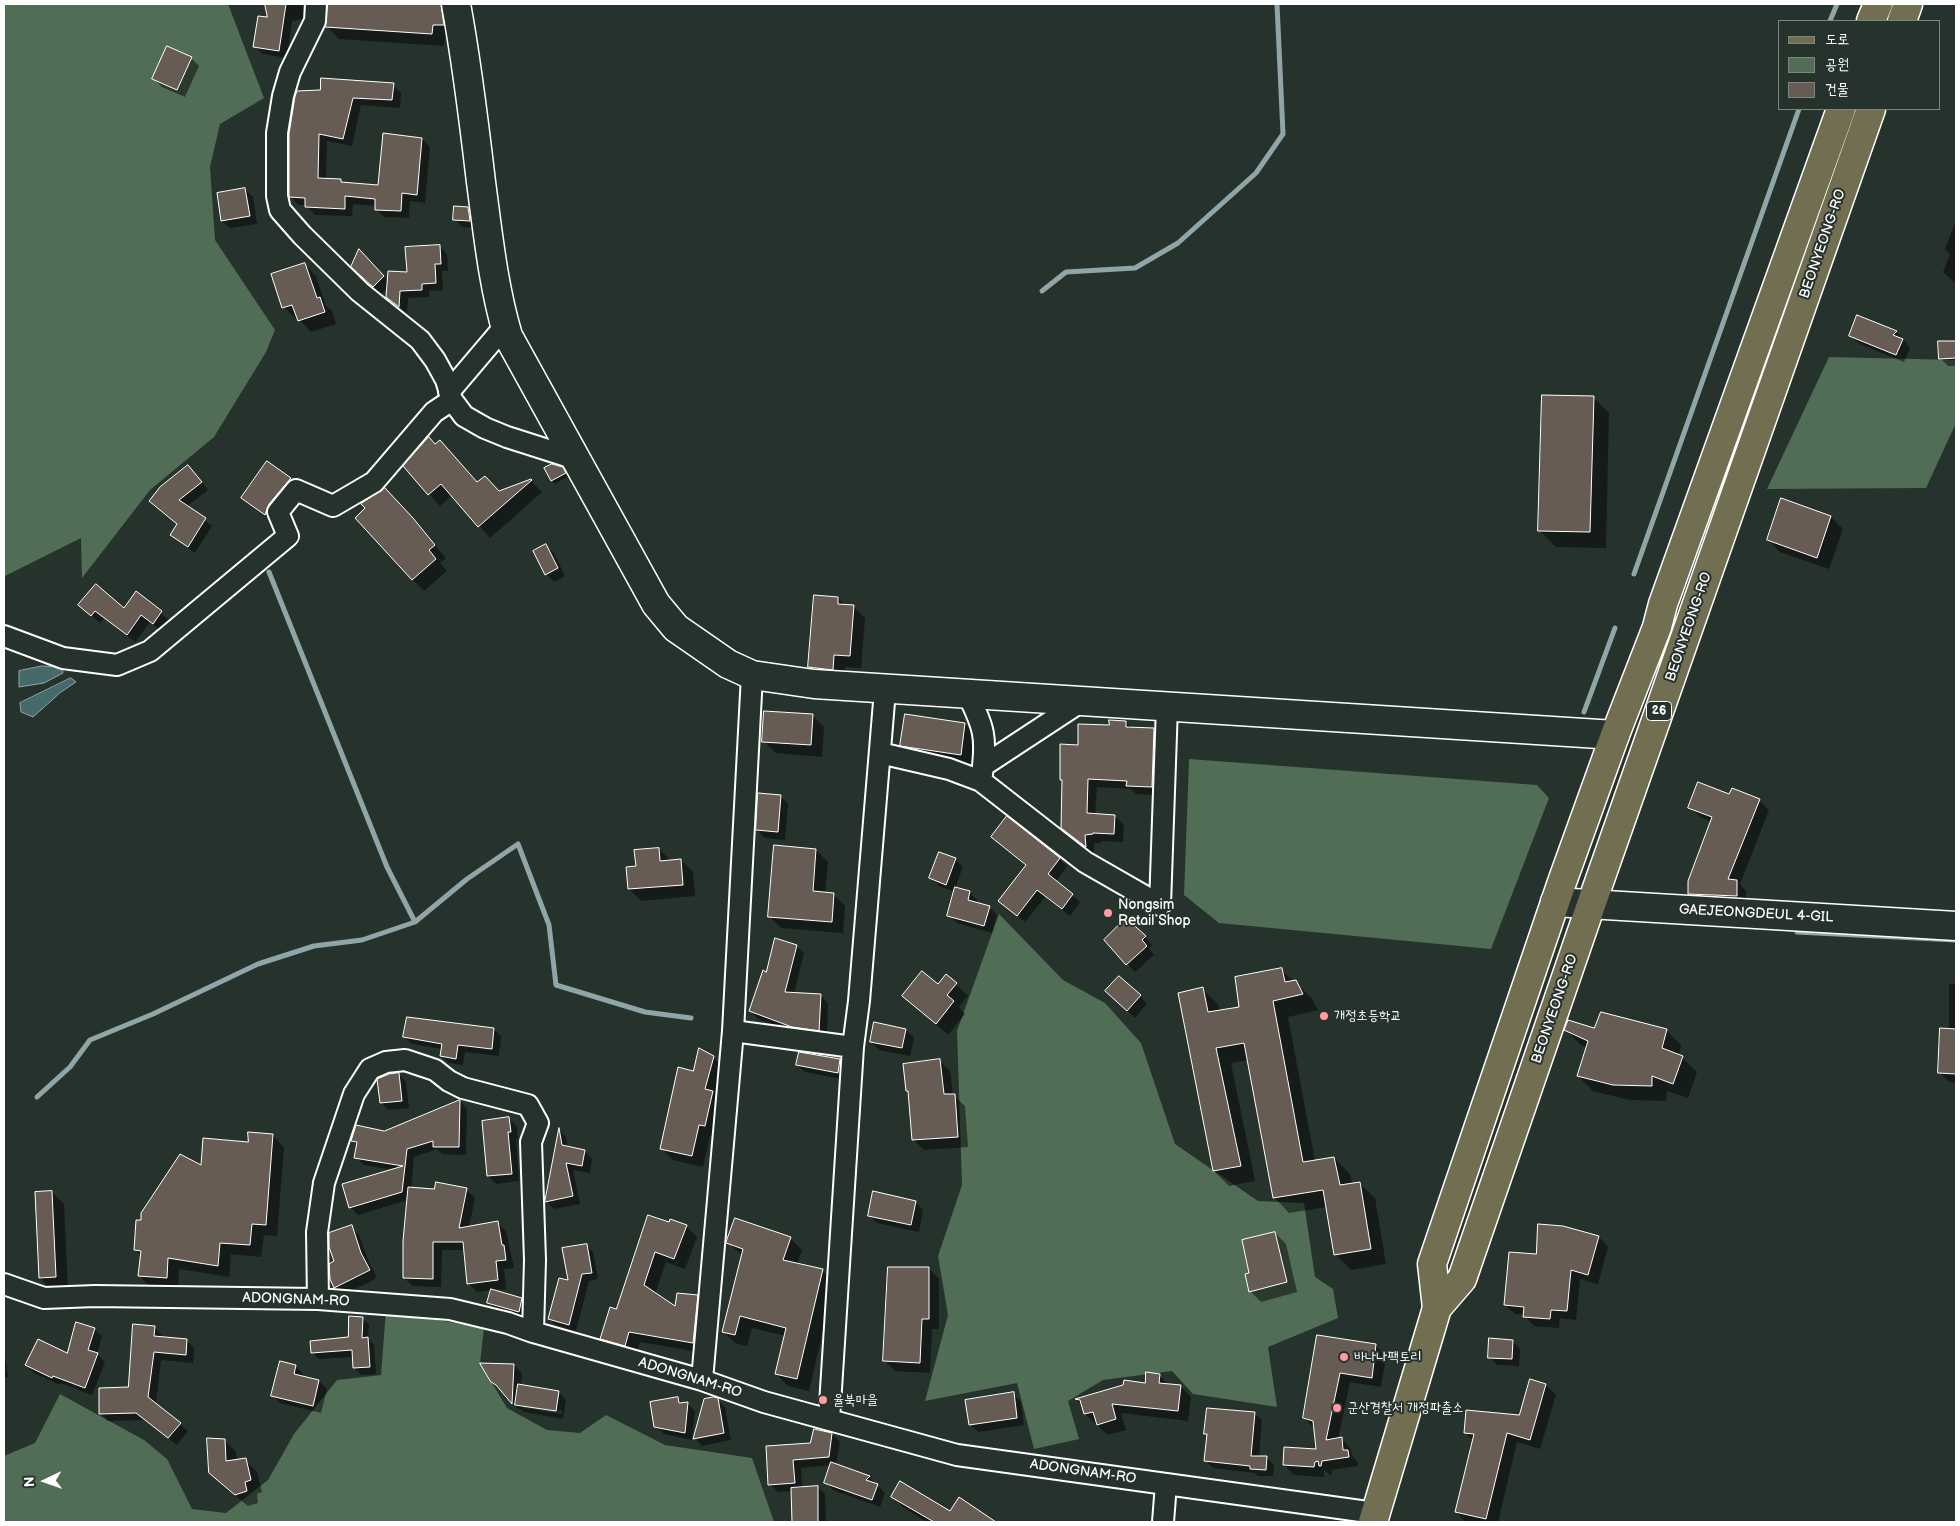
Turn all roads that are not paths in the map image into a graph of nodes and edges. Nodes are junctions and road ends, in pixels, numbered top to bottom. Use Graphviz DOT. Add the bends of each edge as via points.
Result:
graph roads {
  1 [pos="316,4"];
  2 [pos="456,4"];
  3 [pos="1878,4"];
  4 [pos="1908,4"];
  5 [pos="1872,20"];
  6 [pos="1902,20"];
  7 [pos="1841,110"];
  8 [pos="1871,110"];
  9 [pos="505,326"];
  10 [pos="450,396"];
  11 [pos="576,458"];
  12 [pos="4,636"];
  13 [pos="752,676"];
  14 [pos="885,690"];
  15 [pos="968,694"];
  16 [pos="1082,701"];
  17 [pos="1167,706"];
  18 [pos="1615,735"];
  19 [pos="880,753"];
  20 [pos="982,774"];
  21 [pos="1555,902"];
  22 [pos="1591,905"];
  23 [pos="1956,926"];
  24 [pos="732,1031"];
  25 [pos="853,1047"];
  26 [pos="4,1284"];
  27 [pos="318,1299"];
  28 [pos="1437,1308"];
  29 [pos="533,1332"];
  30 [pos="702,1380"];
  31 [pos="829,1420"];
  32 [pos="1166,1484"];
  33 [pos="1374,1517"];
  34 [pos="1163,1522"];
  1 -- 10 [label="street" via="315,21 290,72 277,133 280,210 360,292 420,340 446,380"];
  2 -- 9 [label="street" via="467,62 489,248"];
  3 -- 5 [label="main road"];
  4 -- 6 [label="main road"];
  7 -- 18 [label="main road, BEONYEONG-RO / 26" via="1657,627"];
  8 -- 22 [label="main road, BEONYEONG-RO / 26"];
  9 -- 10 [label="street"];
  9 -- 11 [label="street"];
  10 -- 11 [label="street" via="464,416 484,428"];
  10 -- 12 [label="street" via="374,482 333,506 296,490 278,512 288,536 150,651 118,665 63,658"];
  11 -- 13 [label="street" via="656,604 676,628 728,664"];
  13 -- 14 [label="street"];
  13 -- 24 [label="street"];
  14 -- 15 [label="street"];
  14 -- 19 [label="street"];
  15 -- 16 [label="street"];
  15 -- 20 [label="street" via="980,719 986,748"];
  16 -- 17 [label="street"];
  16 -- 20 [label="street"];
  17 -- 18 [label="street"];
  17 -- 20 [label="street" via="1160,905 1085,862"];
  18 -- 21 [label="main road, BEONYEONG-RO / 26"];
  19 -- 20 [label="street"];
  19 -- 25 [label="street"];
  21 -- 22 [label="street, GAEJEONGDEUL 4-GIL"];
  21 -- 28 [label="main road, BEONYEONG-RO / 26" via="1432,1264"];
  22 -- 23 [label="street, GAEJEONGDEUL 4-GIL"];
  22 -- 28 [label="main road, BEONYEONG-RO / 26" via="1462,1279"];
  24 -- 25 [label="street"];
  24 -- 30 [label="street"];
  25 -- 31 [label="street"];
  26 -- 27 [label="street, ADONGNAM-RO" via="44,1298"];
  27 -- 29 [label="street, ADONGNAM-RO" via="450,1309"];
  27 -- 29 [label="street" via="317,1232 324,1183 354,1094 370,1069 386,1062 405,1060 435,1070 463,1088 528,1105 538,1123 531,1142 535,1260"];
  28 -- 33 [label="main road, BEONYEONG-RO / 26"];
  29 -- 30 [label="street, ADONGNAM-RO"];
  30 -- 31 [label="street, ADONGNAM-RO"];
  31 -- 32 [label="street, ADONGNAM-RO" via="957,1454"];
  32 -- 33 [label="street, ADONGNAM-RO"];
  32 -- 34 [label="street"];
}
